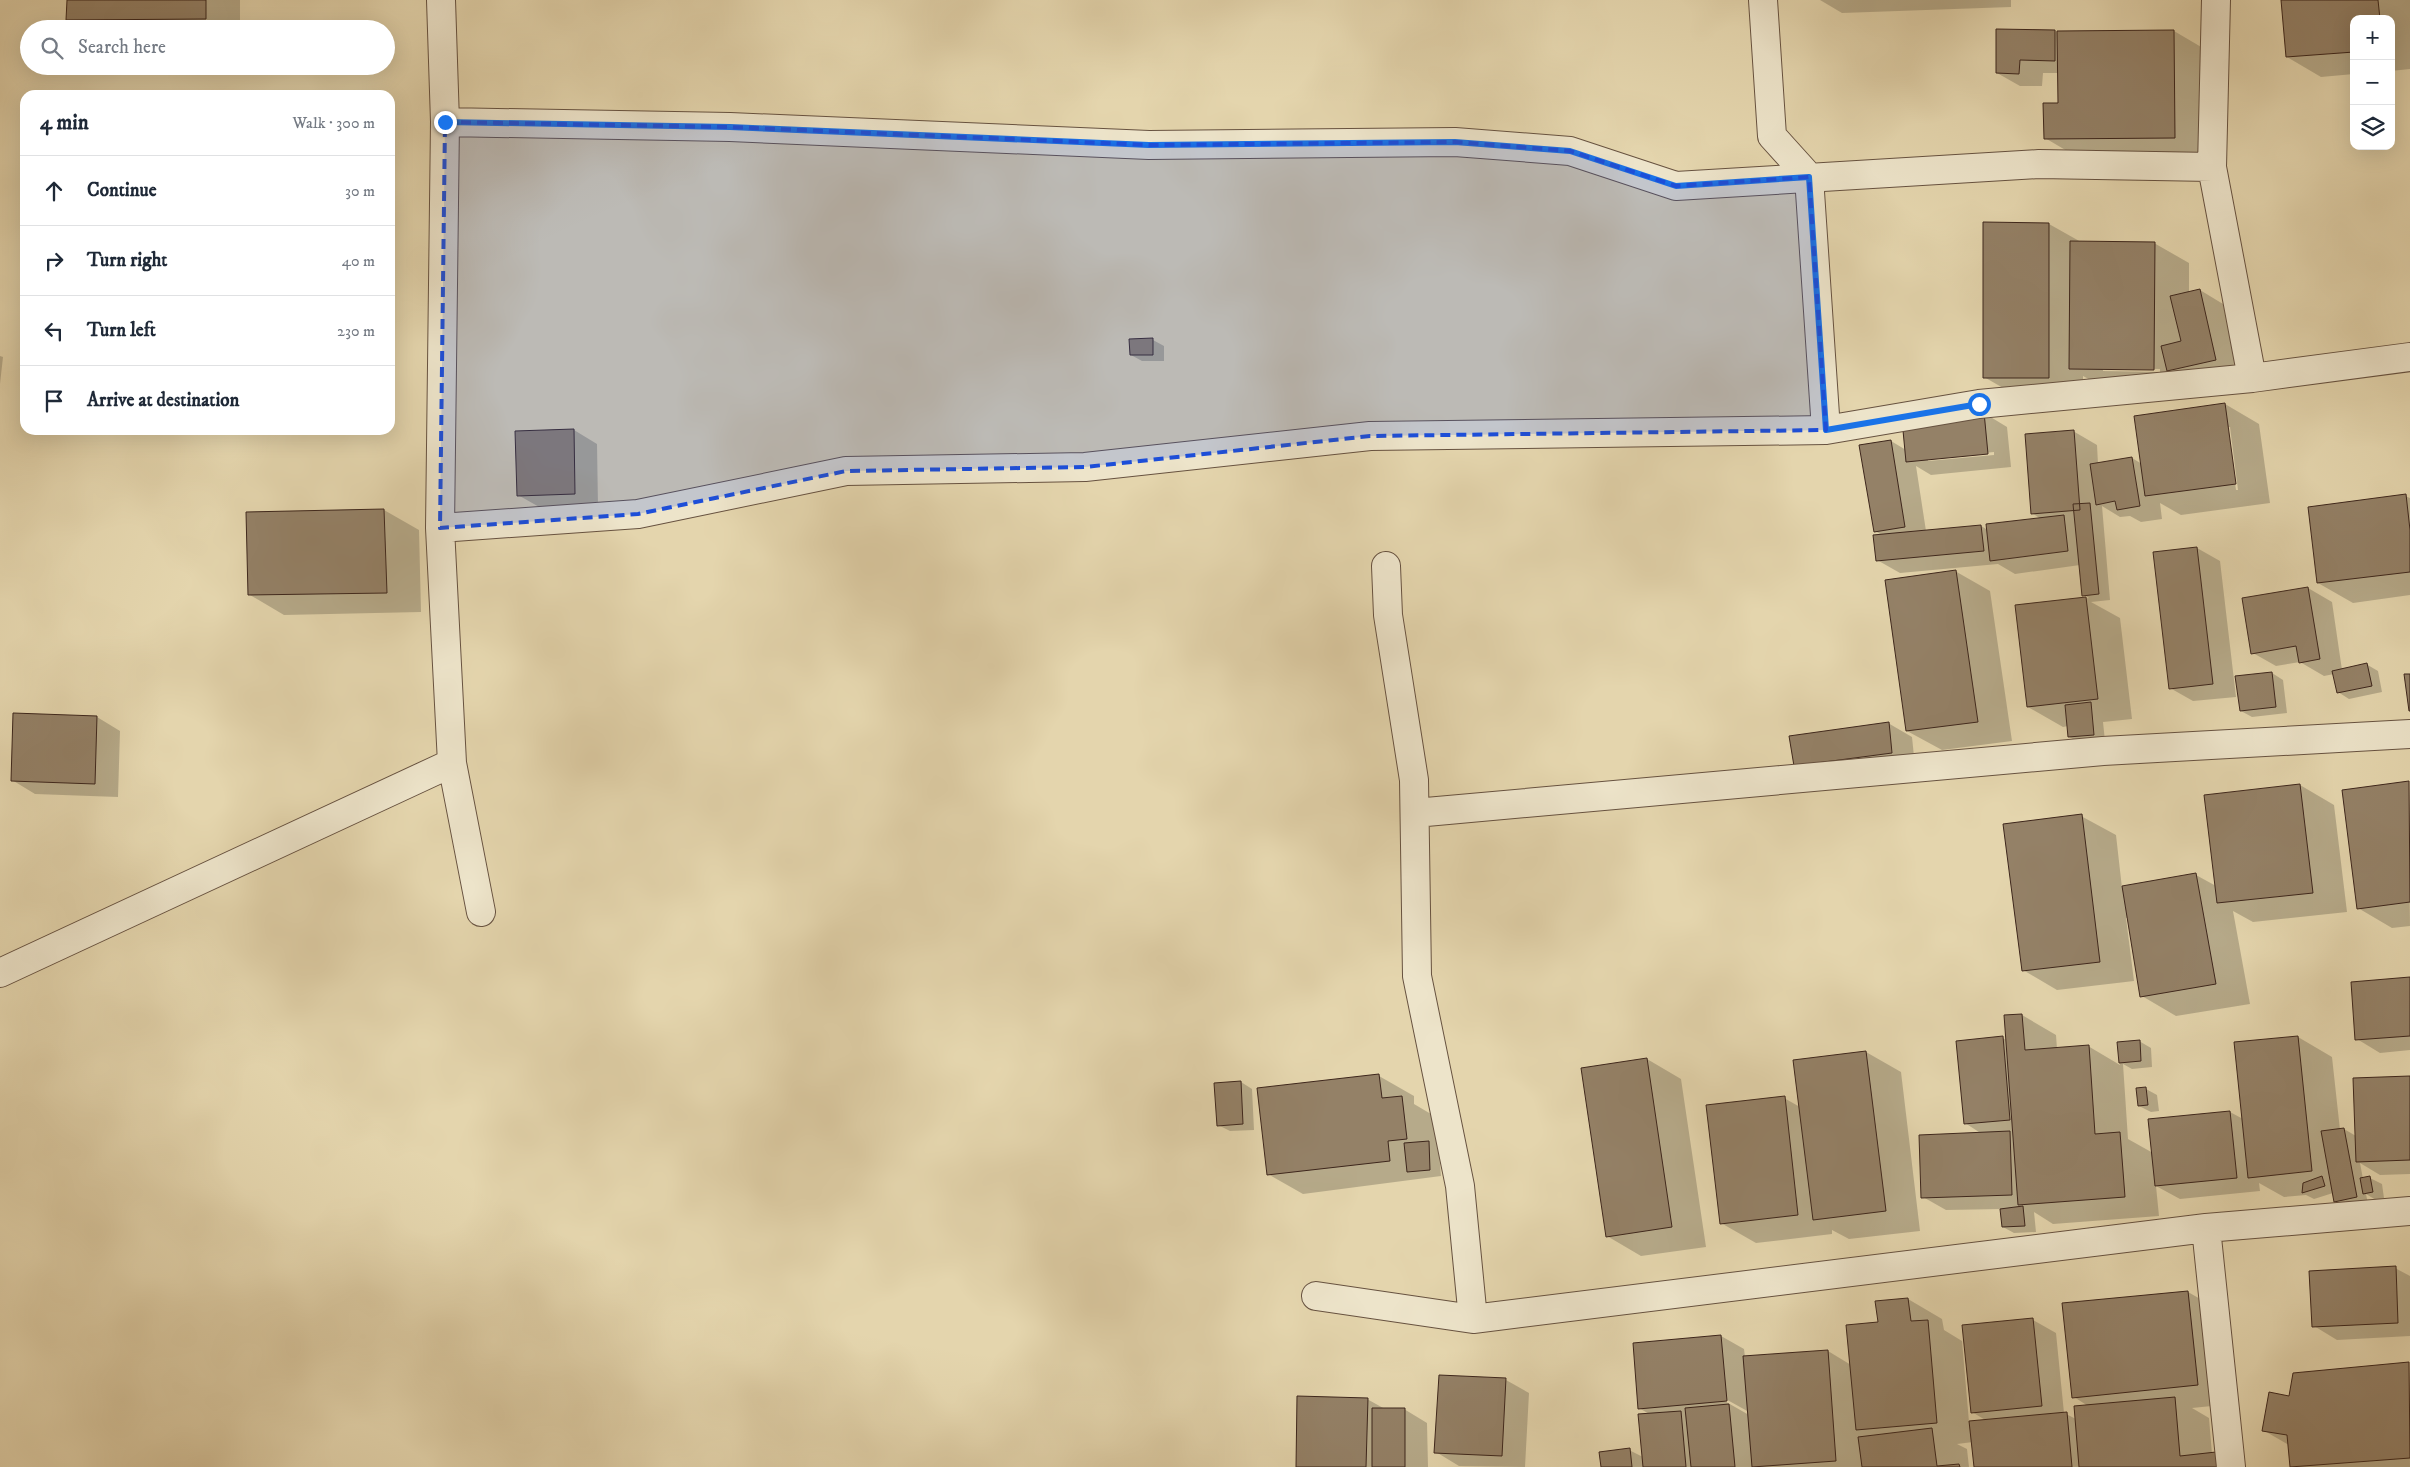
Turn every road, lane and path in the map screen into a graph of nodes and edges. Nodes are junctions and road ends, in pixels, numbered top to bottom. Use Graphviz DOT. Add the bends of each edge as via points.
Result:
graph roads {
  1 [pos="441,0"];
  2 [pos="1763,0"];
  3 [pos="2216,0"];
  4 [pos="445,122"];
  5 [pos="2212,167"];
  6 [pos="1809,177"];
  7 [pos="2410,357"];
  8 [pos="2252,378"];
  9 [pos="1826,430"];
  10 [pos="440,528"];
  11 [pos="1386,566"];
  12 [pos="2410,734"];
  13 [pos="452,763"];
  14 [pos="1415,812"];
  15 [pos="481,912"];
  16 [pos="0,973"];
  17 [pos="2410,1211"];
  18 [pos="2206,1228"];
  19 [pos="1316,1296"];
  20 [pos="1473,1319"];
  21 [pos="2231,1467"];
  1 -- 4 [label="street"];
  2 -- 6 [label="street" via="1772,136"];
  3 -- 5 [label="street"];
  4 -- 6 [label="street" via="730,127 1149,145 1455,142 1570,151 1676,186"];
  4 -- 10 [label="street"];
  5 -- 6 [label="street" via="2039,164"];
  5 -- 8 [label="street"];
  6 -- 9 [label="street"];
  7 -- 8 [label="street"];
  8 -- 9 [label="street" via="1979,404"];
  9 -- 10 [label="street" via="1370,436 1085,467 846,471 638,514"];
  10 -- 13 [label="street"];
  11 -- 14 [label="street" via="1388,614 1414,780"];
  12 -- 14 [label="street" via="2103,752"];
  13 -- 15 [label="street"];
  13 -- 16 [label="street"];
  14 -- 20 [label="street" via="1417,976 1460,1186"];
  17 -- 18 [label="street"];
  18 -- 20 [label="street"];
  18 -- 21 [label="street"];
  19 -- 20 [label="street"];
}
